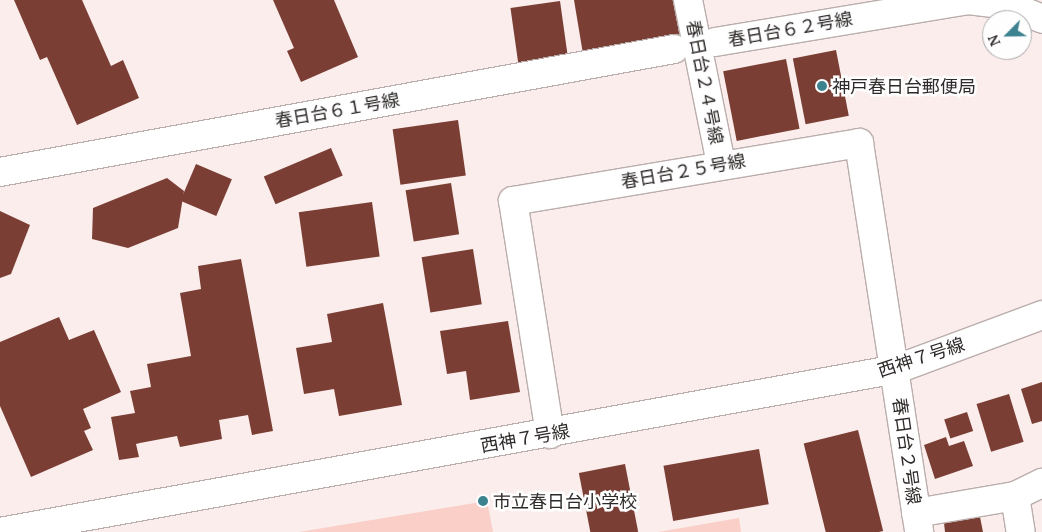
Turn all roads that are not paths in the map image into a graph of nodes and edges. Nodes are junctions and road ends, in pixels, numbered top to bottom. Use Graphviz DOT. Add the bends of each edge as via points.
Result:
graph roads {
  1 [pos="688,0"];
  2 [pos="1042,19"];
  3 [pos="715,42"];
  4 [pos="674,49"];
  5 [pos="721,164"];
  6 [pos="0,172"];
  7 [pos="1042,315"];
  8 [pos="897,369"];
  9 [pos="550,434"];
  10 [pos="1042,483"];
  11 [pos="1015,496"];
  12 [pos="917,523"];
  13 [pos="0,532"];
  14 [pos="1021,532"];
  1 -- 5 [label="street, 春日台２４号線"];
  2 -- 3 [label="street, 春日台６２号線" via="1008,5 968,0"];
  4 -- 6 [label="street, 春日台６１号線"];
  5 -- 8 [label="street, 春日台２５号線" via="859,143"];
  5 -- 9 [label="street, 春日台２５号線" via="513,201"];
  7 -- 8 [label="street, 西神７号線"];
  8 -- 9 [label="street, 西神７号線"];
  8 -- 12 [label="street, 春日台２号線"];
  9 -- 13 [label="street, 西神７号線"];
  10 -- 11 [label="street"];
  11 -- 12 [label="street"];
  11 -- 14 [label="street"];
}
